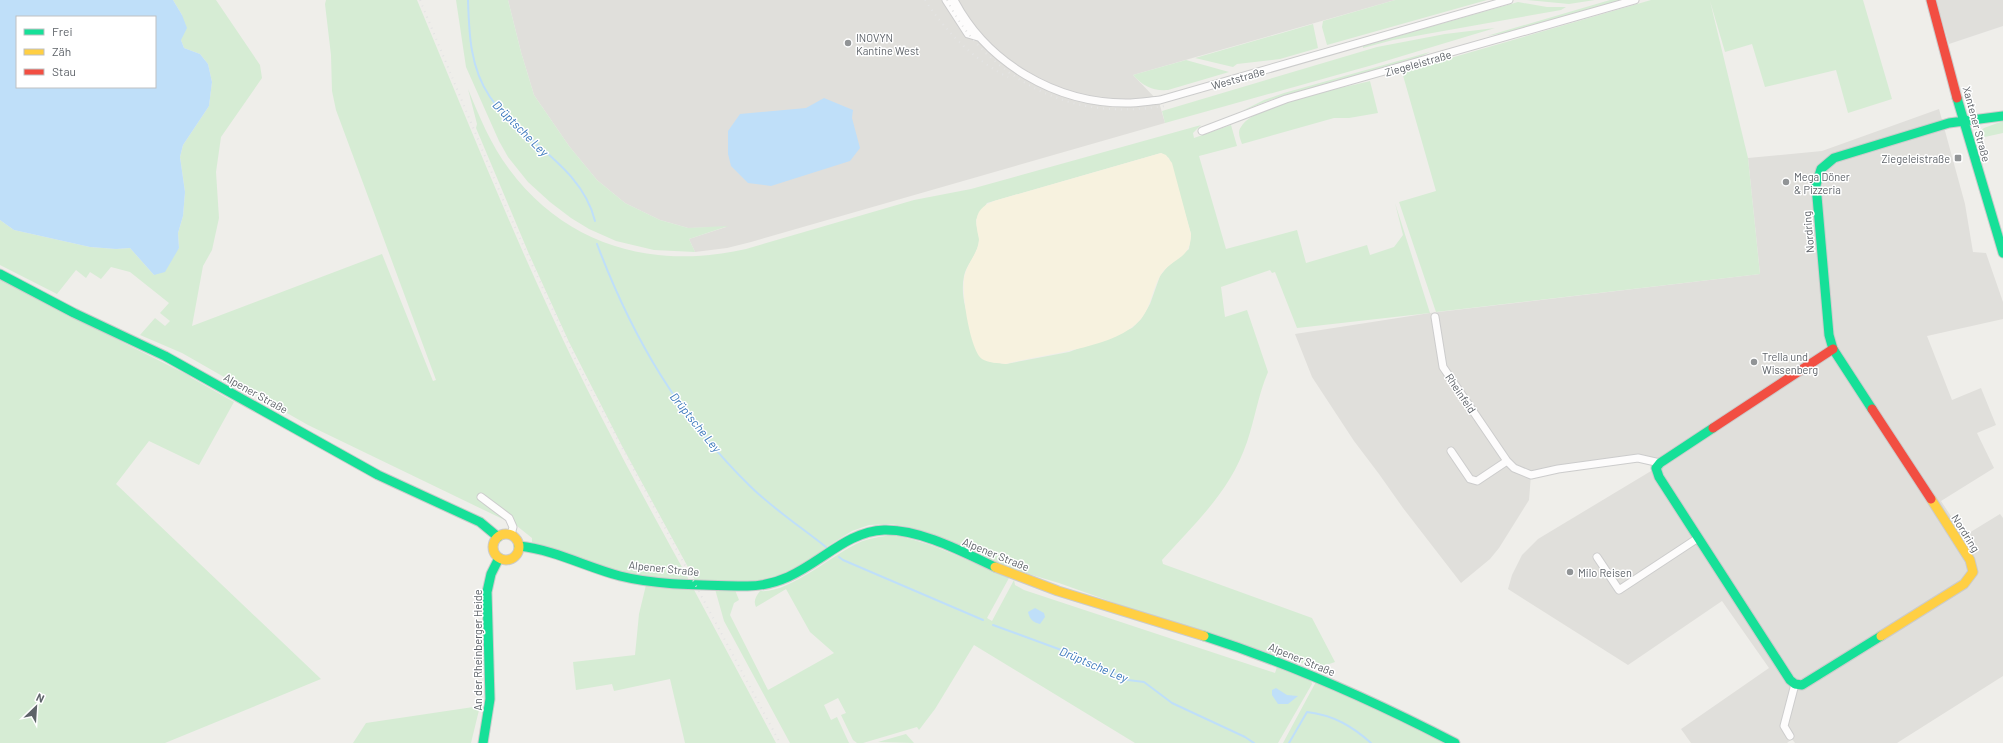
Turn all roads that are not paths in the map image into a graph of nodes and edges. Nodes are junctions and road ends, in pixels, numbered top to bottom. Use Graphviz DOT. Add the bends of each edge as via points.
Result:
graph roads {
  1 [pos="946,0"];
  2 [pos="954,0"];
  3 [pos="1510,0"];
  4 [pos="1635,0"];
  5 [pos="1931,0"];
  6 [pos="978,37"];
  7 [pos="2003,116"];
  8 [pos="1963,121"];
  9 [pos="1202,131"];
  10 [pos="2003,253"];
  11 [pos="0,274"];
  12 [pos="1434,317"];
  13 [pos="1834,349"];
  14 [pos="1451,451"];
  15 [pos="1507,461"];
  16 [pos="1660,463"];
  17 [pos="481,497"];
  18 [pos="511,535"];
  19 [pos="498,537"];
  20 [pos="1698,538"];
  21 [pos="519,546"];
  22 [pos="1597,557"];
  23 [pos="499,558"];
  24 [pos="1795,684"];
  25 [pos="1790,736"];
  26 [pos="483,743"];
  27 [pos="1455,743"];
  1 -- 6 [label="street, Weststraße" via="968,34"];
  2 -- 6 [label="street, Weststraße"];
  3 -- 6 [label="street, Weststraße" via="1160,100 1127,103 1078,97 1046,86 1020,72"];
  4 -- 9 [label="street, Ziegeleistraße" via="1286,99"];
  5 -- 8 [label="street, Xantener Straße"];
  7 -- 8 [label="street"];
  8 -- 10 [label="street, Xantener Straße"];
  8 -- 13 [label="street, Nordring" via="1834,158 1818,171 1816,185 1829,335"];
  11 -- 19 [label="street, Alpener Straße" via="165,356 378,475 480,522"];
  12 -- 15 [label="street, Rheinfeld" via="1443,367"];
  13 -- 16 [label="street"];
  13 -- 24 [label="street, Nordring" via="1970,560 1973,572 1964,584 1807,684"];
  14 -- 15 [label="street" via="1470,479 1477,481"];
  15 -- 16 [label="street, Rheinfeld" via="1514,468 1531,475 1638,458"];
  16 -- 20 [label="street" via="1656,468 1659,477"];
  17 -- 18 [label="street" via="509,518 513,527"];
  18 -- 19 [label="street" via="504,534"];
  18 -- 21 [label="street" via="517,539"];
  19 -- 23 [label="street" via="493,548"];
  20 -- 22 [label="street" via="1619,590"];
  20 -- 24 [label="street"];
  21 -- 23 [label="street" via="517,554 511,559"];
  21 -- 27 [label="street, Alpener Straße" via="546,550 594,568 640,580 748,586 786,580 844,543 858,537 882,530 905,532 1033,582 1250,651 1388,708"];
  23 -- 26 [label="street, An der Rheinberger Heide" via="491,574 487,592 490,694 489,716"];
  24 -- 25 [label="street" via="1784,726"];
}
